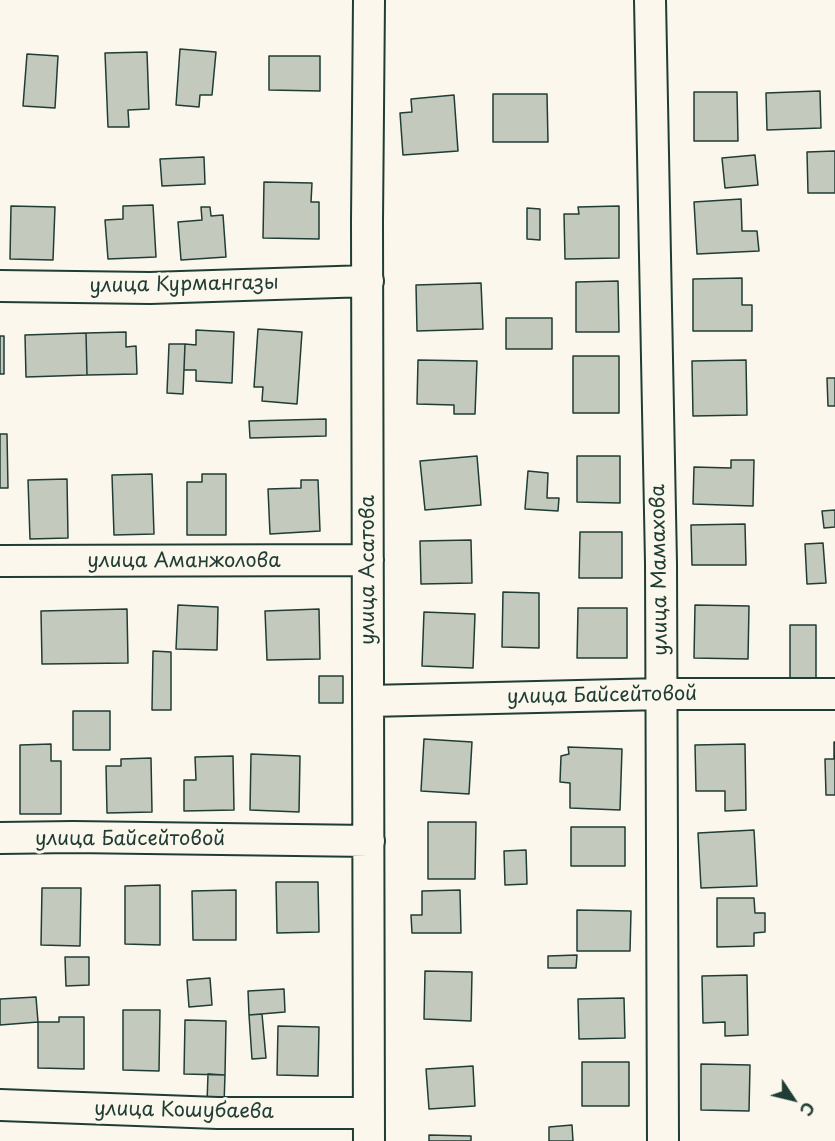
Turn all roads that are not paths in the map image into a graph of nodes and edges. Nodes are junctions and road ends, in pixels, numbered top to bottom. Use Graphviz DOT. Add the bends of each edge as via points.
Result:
graph roads {
  1 [pos="369,0"];
  2 [pos="650,0"];
  3 [pos="368,281"];
  4 [pos="0,286"];
  5 [pos="368,560"];
  6 [pos="0,561"];
  7 [pos="662,694"];
  8 [pos="835,694"];
  9 [pos="369,701"];
  10 [pos="0,838"];
  11 [pos="369,841"];
  12 [pos="0,1105"];
  13 [pos="369,1127"];
  14 [pos="663,1141"];
  1 -- 3 [label="street, улица Асатова"];
  2 -- 7 [label="street, улица Мамахова"];
  3 -- 4 [label="street, улица Курмангазы" via="150,288"];
  3 -- 5 [label="street, улица Асатова"];
  5 -- 6 [label="street, улица Аманжолова"];
  5 -- 9 [label="street, улица Асатова"];
  7 -- 8 [label="street, улица Байсейтовой"];
  7 -- 9 [label="street, улица Байсейтовой"];
  7 -- 14 [label="street, улица Мамахова"];
  9 -- 11 [label="street, улица Асатова"];
  10 -- 11 [label="street, улица Байсейтовой"];
  11 -- 13 [label="street, улица Асатова"];
  12 -- 13 [label="street, улица Кошубаева" via="218,1113"];
}
